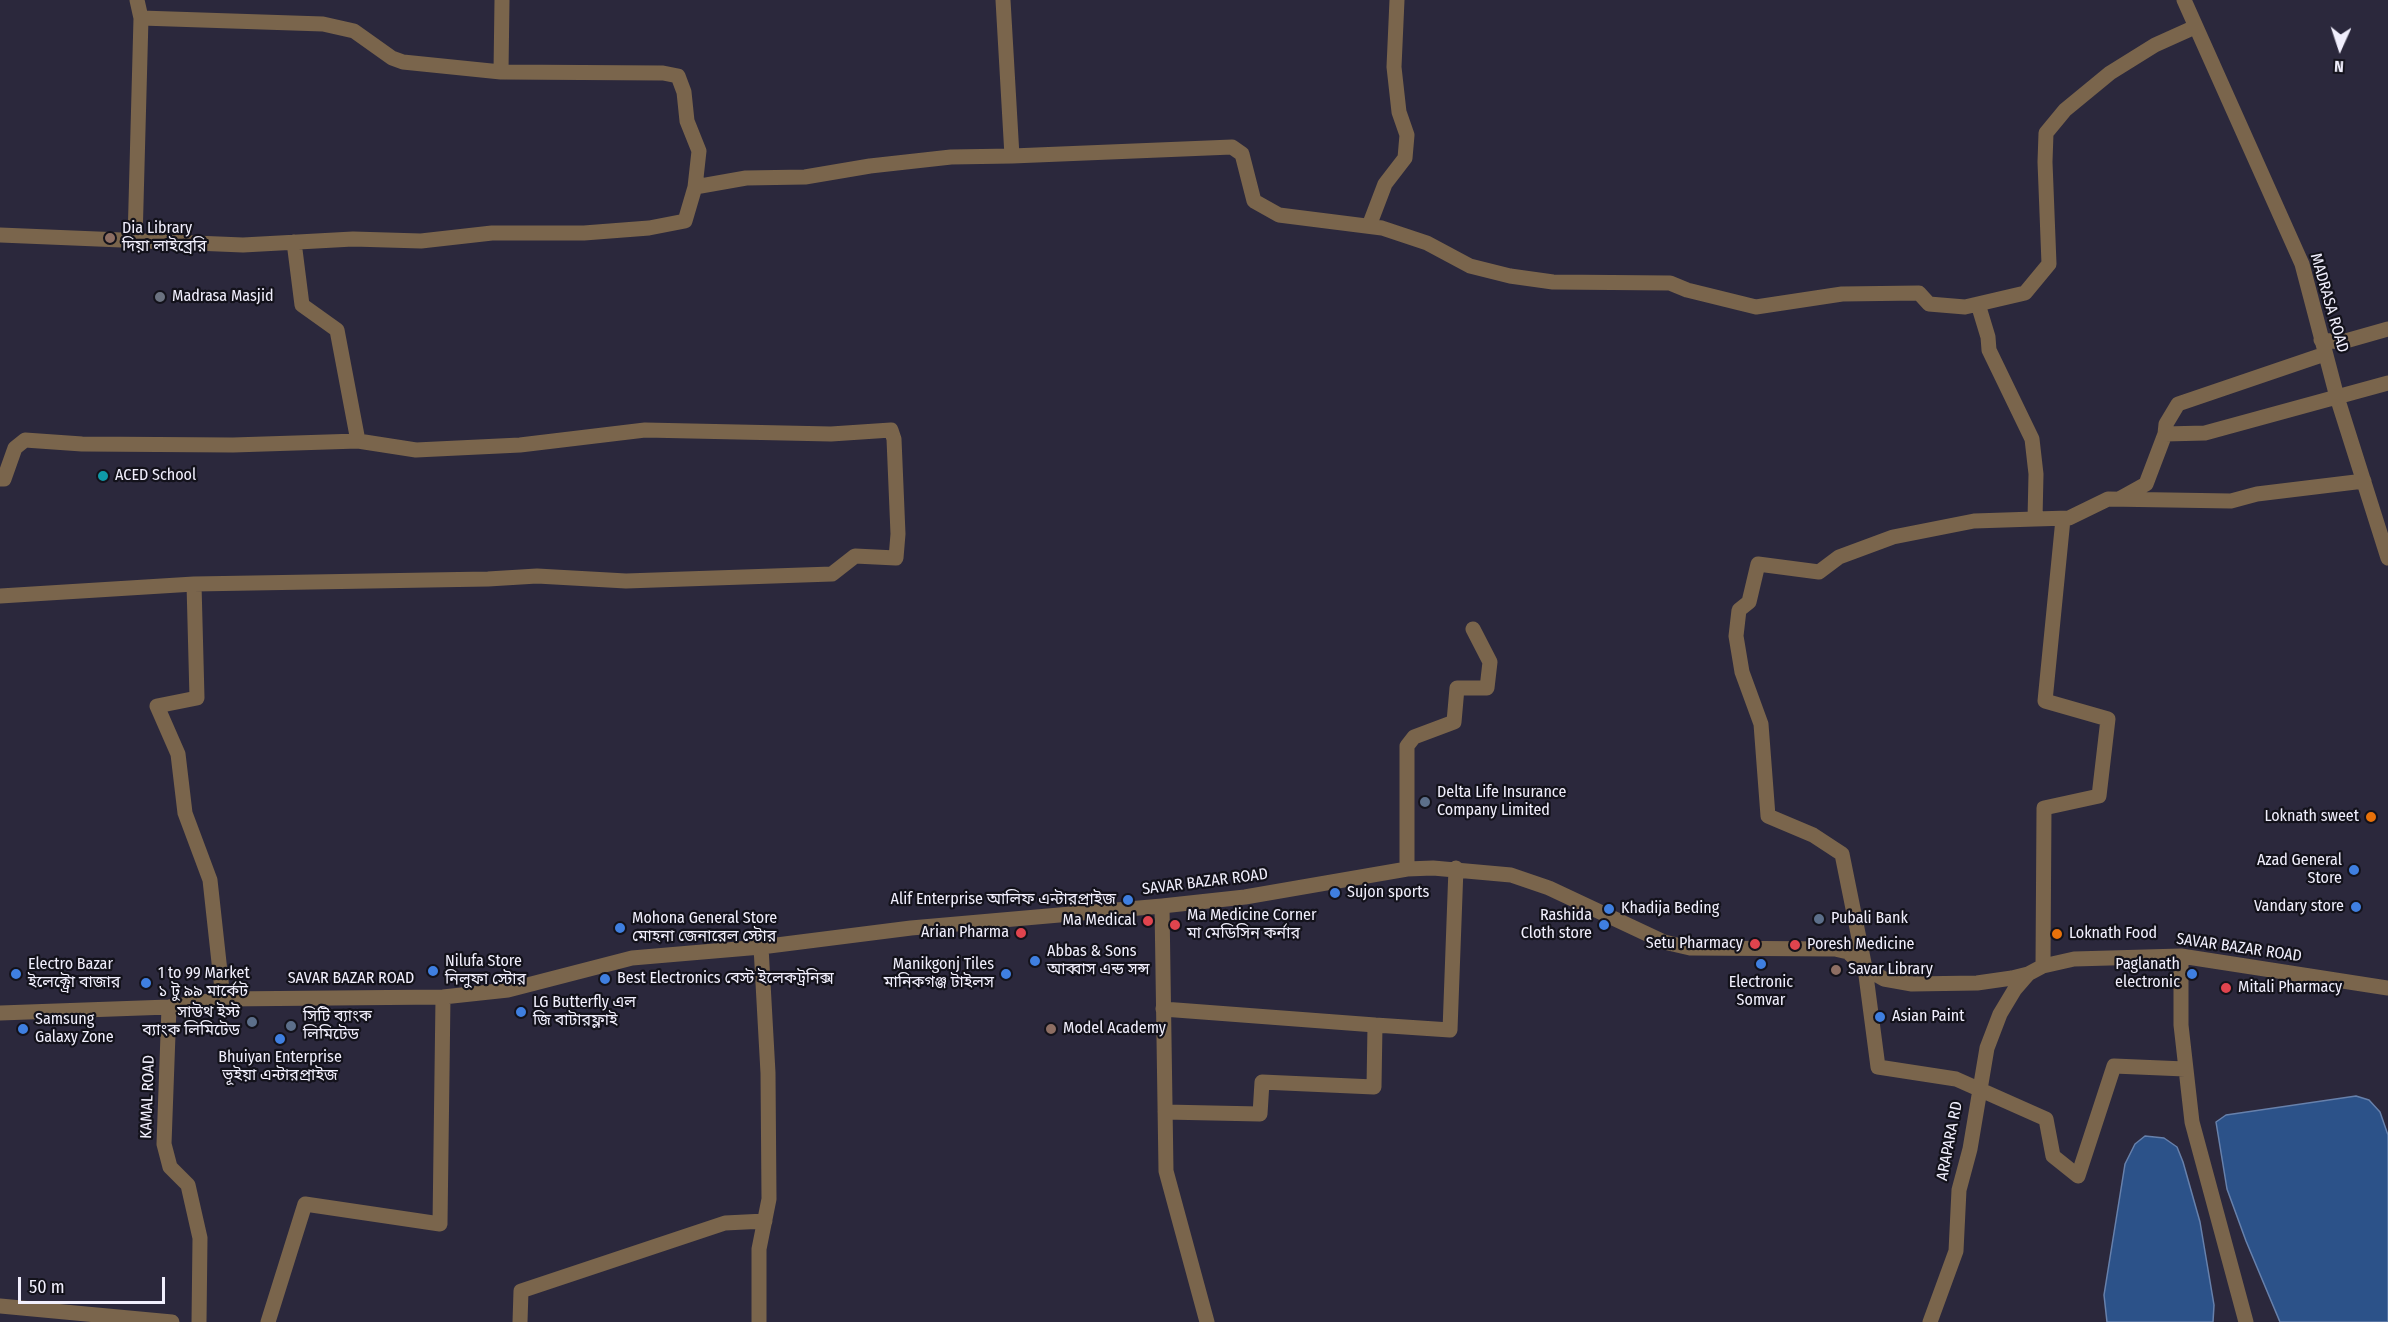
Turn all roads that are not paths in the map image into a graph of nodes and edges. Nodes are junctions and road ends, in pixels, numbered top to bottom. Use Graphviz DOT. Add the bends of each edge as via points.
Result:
graph roads {
  1 [pos="137,0"];
  2 [pos="502,0"];
  3 [pos="1003,0"];
  4 [pos="1397,0"];
  5 [pos="2184,0"];
  6 [pos="141,18"];
  7 [pos="2195,27"];
  8 [pos="501,72"];
  9 [pos="1012,156"];
  10 [pos="695,187"];
  11 [pos="1369,226"];
  12 [pos="0,235"];
  13 [pos="135,241"];
  14 [pos="294,242"];
  15 [pos="1978,304"];
  16 [pos="2388,329"];
  17 [pos="2323,347"];
  18 [pos="2388,383"];
  19 [pos="2337,397"];
  20 [pos="2165,434"];
  21 [pos="358,441"];
  22 [pos="0,479"];
  23 [pos="2364,481"];
  24 [pos="2118,499"];
  25 [pos="2035,519"];
  26 [pos="2063,519"];
  27 [pos="2388,558"];
  28 [pos="194,584"];
  29 [pos="0,596"];
  30 [pos="1473,629"];
  31 [pos="1456,868"];
  32 [pos="1407,869"];
  33 [pos="1162,906"];
  34 [pos="761,947"];
  35 [pos="2181,956"];
  36 [pos="2043,966"];
  37 [pos="1865,968"];
  38 [pos="2028,974"];
  39 [pos="2388,988"];
  40 [pos="443,997"];
  41 [pos="223,999"];
  42 [pos="169,1007"];
  43 [pos="1163,1009"];
  44 [pos="0,1013"];
  45 [pos="1376,1025"];
  46 [pos="2185,1069"];
  47 [pos="1978,1089"];
  48 [pos="1165,1112"];
  49 [pos="765,1221"];
  50 [pos="0,1306"];
  51 [pos="172,1322"];
  52 [pos="199,1322"];
  53 [pos="268,1322"];
  54 [pos="520,1322"];
  55 [pos="759,1322"];
  56 [pos="1208,1322"];
  57 [pos="1930,1322"];
  58 [pos="2246,1322"];
  1 -- 6 [label="street"];
  2 -- 8 [label="street"];
  3 -- 9 [label="street"];
  4 -- 11 [label="street" via="1394,68 1399,112 1407,135 1405,158 1385,184"];
  5 -- 7 [label="street, MADRASA ROAD"];
  6 -- 8 [label="street" via="323,24 354,30 403,62"];
  6 -- 13 [label="street"];
  7 -- 15 [label="street" via="2155,45 2110,73 2065,110 2046,133 2049,264 2025,292"];
  7 -- 17 [label="street, MADRASA ROAD" via="2301,264"];
  8 -- 10 [label="street" via="678,76 687,121 699,151"];
  9 -- 10 [label="street" via="870,166 805,177 746,178"];
  9 -- 11 [label="street" via="1232,147 1242,154 1254,201 1279,215"];
  10 -- 14 [label="street" via="685,221 649,228 492,233 421,241"];
  11 -- 15 [label="street" via="1427,243 1470,266 1553,282 1670,283 1756,307 1842,294 1919,292 1929,304"];
  12 -- 13 [label="street"];
  13 -- 14 [label="street" via="243,245"];
  14 -- 21 [label="street" via="302,305 337,330"];
  15 -- 25 [label="street" via="1989,350 2032,439"];
  16 -- 17 [label="street"];
  17 -- 19 [label="street, MADRASA ROAD"];
  17 -- 20 [label="street" via="2178,404 2166,424"];
  18 -- 19 [label="street"];
  19 -- 20 [label="street" via="2205,433"];
  19 -- 23 [label="street, MADRASA ROAD"];
  20 -- 24 [label="street" via="2146,484"];
  21 -- 22 [label="street" via="233,445 25,440 15,448 4,478"];
  21 -- 28 [label="street" via="416,450 520,446 645,430 831,434 891,430 898,522 896,558 855,556 832,574 626,581 537,576"];
  23 -- 24 [label="street" via="2257,494 2231,501"];
  23 -- 27 [label="street, MADRASA ROAD"];
  24 -- 26 [label="street" via="2097,502 2081,514"];
  25 -- 26 [label="street"];
  25 -- 37 [label="street" via="1974,521 1893,537 1839,556 1819,572 1758,564 1749,602 1738,610 1736,636 1742,672 1761,724 1768,816 1813,835 1842,854"];
  26 -- 36 [label="street" via="2044,701 2108,719 2099,796 2044,808"];
  28 -- 29 [label="street"];
  28 -- 41 [label="street" via="197,698 157,706 178,754 184,813 210,880"];
  30 -- 32 [label="street" via="1490,662 1487,688 1457,688 1454,722 1414,737 1407,746"];
  31 -- 32 [label="street, SAVAR BAZAR ROAD"];
  31 -- 37 [label="street, SAVAR BAZAR ROAD" via="1511,875 1550,888 1664,942 1690,948 1835,949 1848,952"];
  31 -- 45 [label="street" via="1450,1030"];
  32 -- 33 [label="street, SAVAR BAZAR ROAD" via="1245,897"];
  33 -- 34 [label="street, SAVAR BAZAR ROAD" via="911,928"];
  33 -- 43 [label="street"];
  34 -- 40 [label="street, SAVAR BAZAR ROAD" via="632,958 508,990"];
  34 -- 49 [label="street" via="768,1073 769,1199"];
  35 -- 36 [label="street, SAVAR BAZAR ROAD" via="2098,957"];
  35 -- 39 [label="street, SAVAR BAZAR ROAD"];
  35 -- 46 [label="street"];
  36 -- 38 [label="street, SAVAR BAZAR ROAD"];
  37 -- 38 [label="street, SAVAR BAZAR ROAD" via="1884,979 1912,984 1977,983"];
  37 -- 47 [label="street" via="1878,1067 1956,1079"];
  38 -- 47 [label="street, ARAPARA RD" via="2000,1014"];
  40 -- 41 [label="street, SAVAR BAZAR ROAD"];
  40 -- 53 [label="street" via="440,1224 305,1204"];
  41 -- 42 [label="street, SAVAR BAZAR ROAD"];
  42 -- 44 [label="street, SAVAR BAZAR ROAD"];
  42 -- 52 [label="street, KAMAL ROAD" via="164,1144 170,1167 188,1185 200,1238"];
  43 -- 45 [label="street"];
  43 -- 48 [label="street"];
  45 -- 48 [label="street" via="1374,1087 1262,1082 1260,1114"];
  46 -- 47 [label="street" via="2114,1066 2078,1176 2053,1156 2046,1119"];
  46 -- 58 [label="street" via="2199,1150"];
  47 -- 57 [label="street, ARAPARA RD" via="1970,1149 1959,1190 1956,1251"];
  48 -- 56 [label="street" via="1166,1171"];
  49 -- 54 [label="street" via="725,1223 520,1291"];
  49 -- 55 [label="street" via="759,1249"];
  50 -- 51 [label="street"];
}
